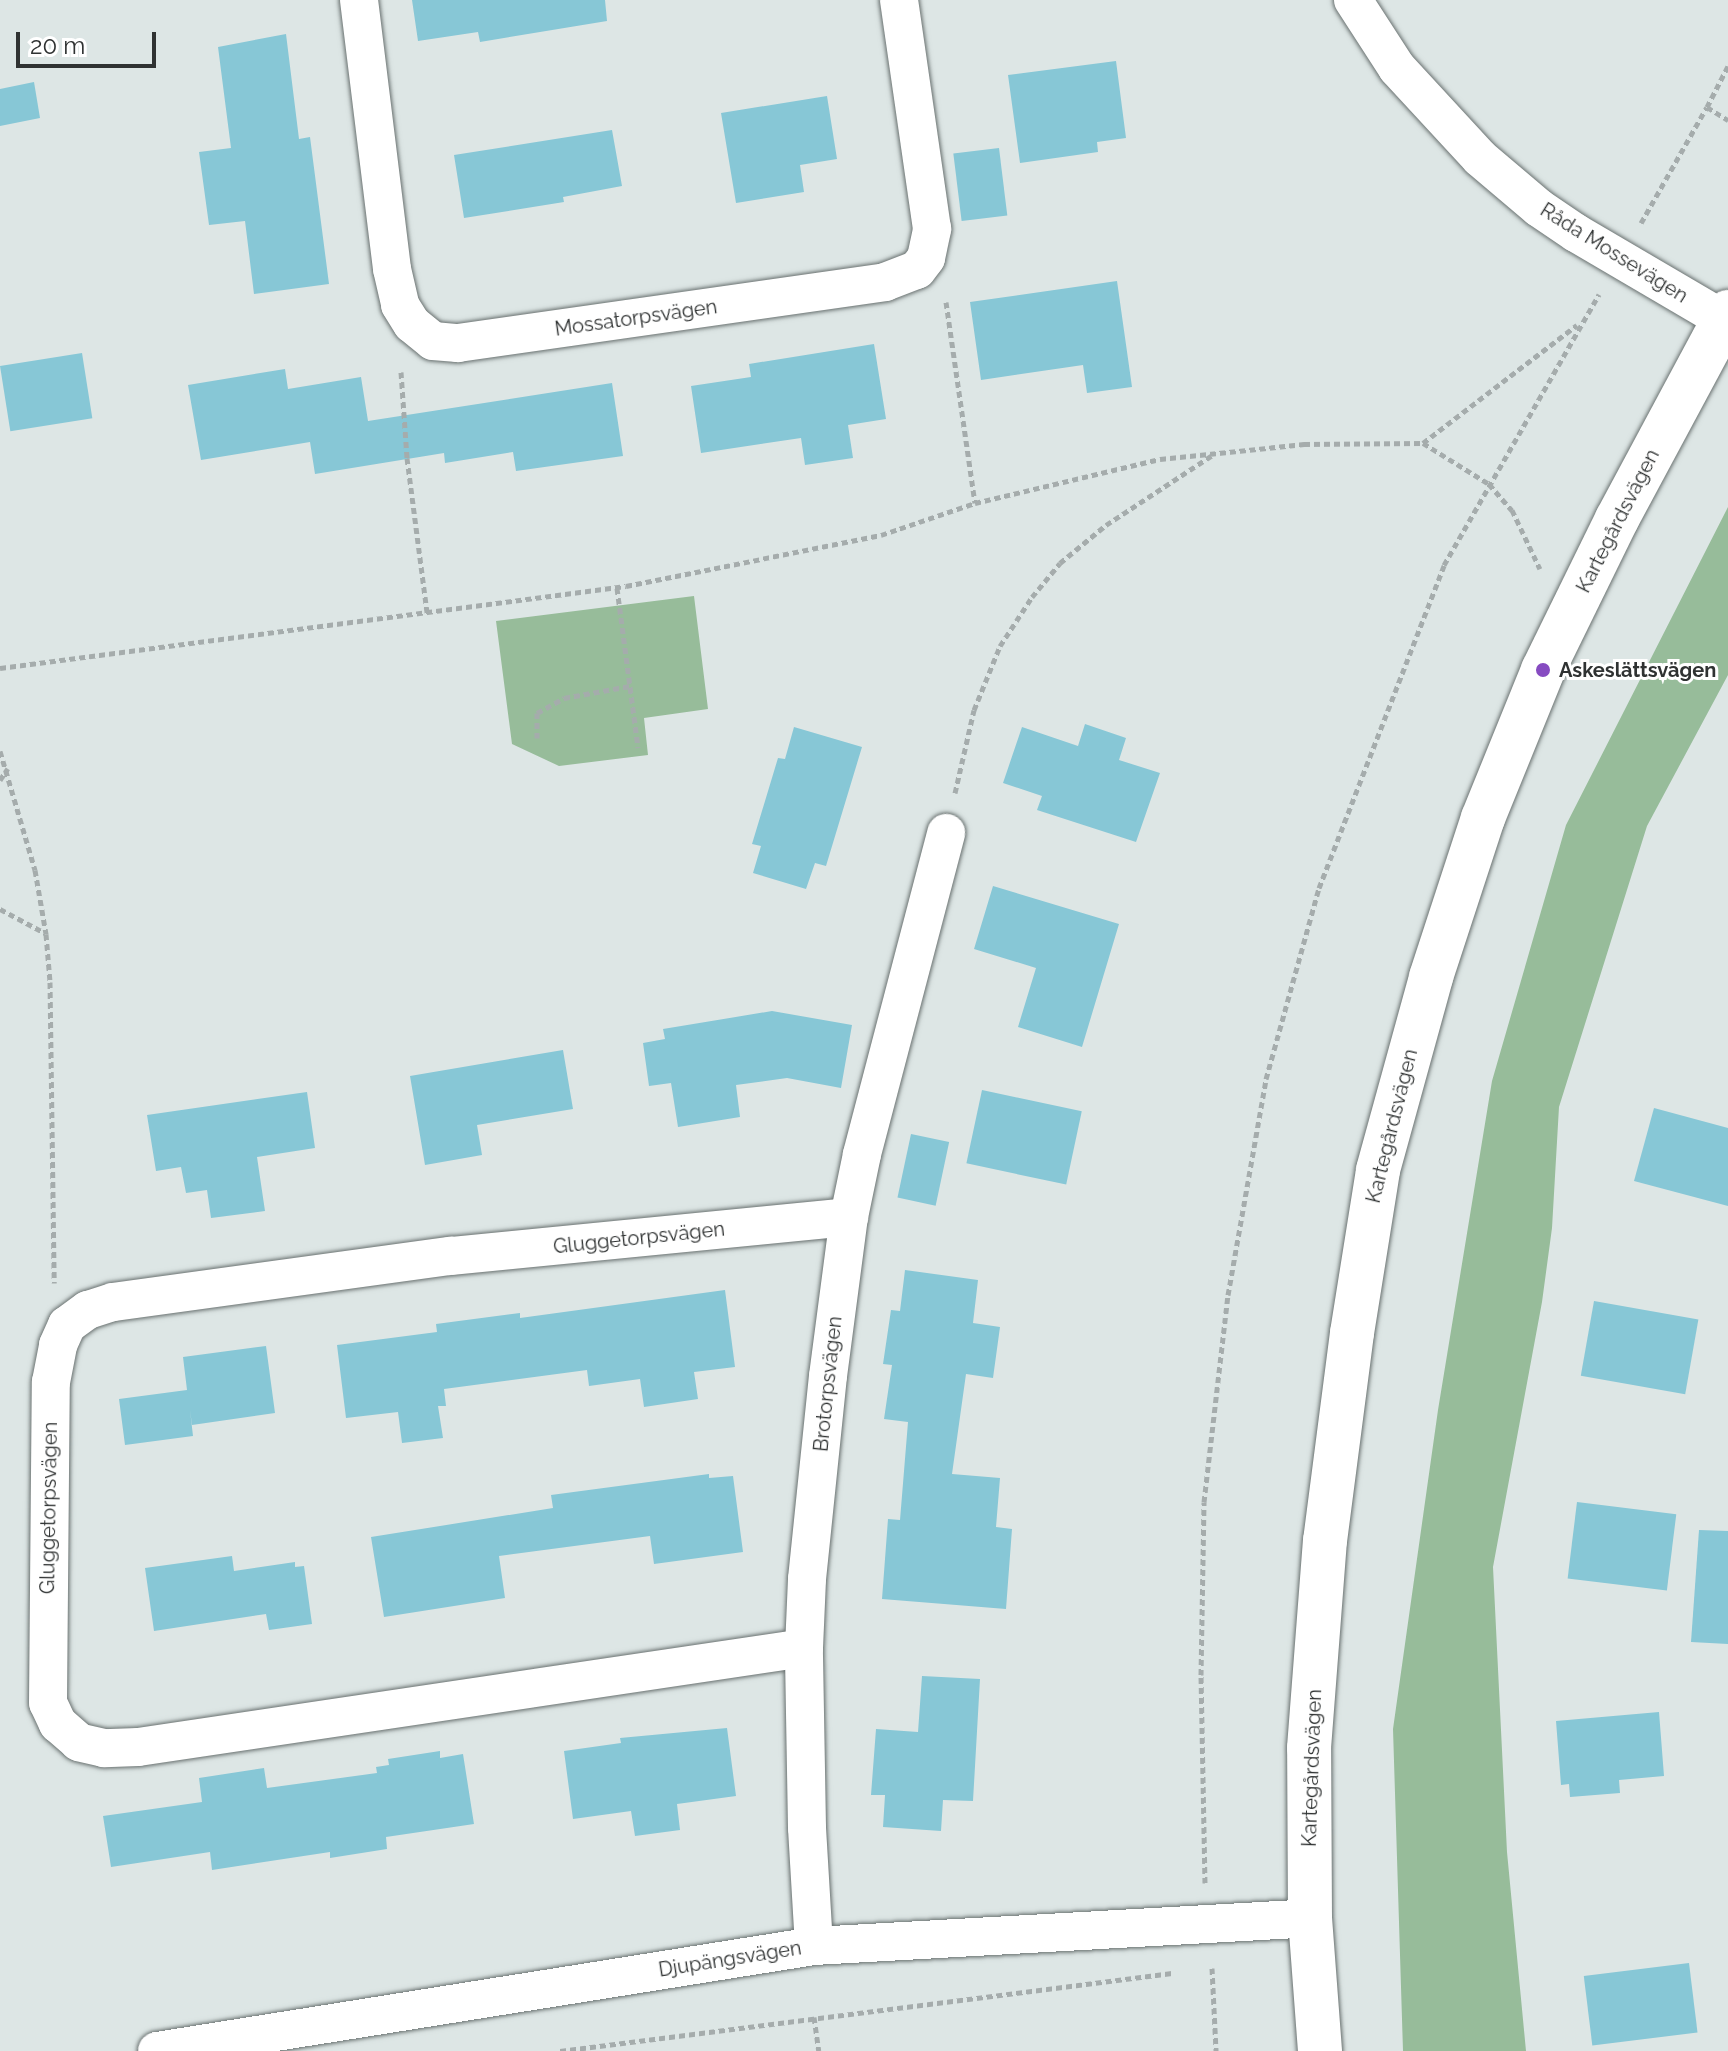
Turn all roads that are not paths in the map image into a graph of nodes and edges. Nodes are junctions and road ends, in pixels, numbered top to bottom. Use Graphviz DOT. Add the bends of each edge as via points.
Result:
graph roads {
  1 [pos="359,0"];
  2 [pos="899,0"];
  3 [pos="1353,0"];
  4 [pos="1726,316"];
  5 [pos="946,833"];
  6 [pos="849,1217"];
  7 [pos="804,1648"];
  8 [pos="1310,1918"];
  9 [pos="814,1946"];
  10 [pos="157,2051"];
  11 [pos="1320,2051"];
  1 -- 2 [label="street, Mossatorpsvägen" via="400,305 433,341 458,343 907,277 926,258 932,229"];
  3 -- 4 [label="street, Råda Mossevägen" via="1397,68 1480,158 1539,208"];
  4 -- 8 [label="street, Kartegårdsvägen" via="1543,670 1474,847 1431,977 1378,1170 1325,1541 1309,1748"];
  5 -- 6 [label="street, Brotorpsvägen"];
  6 -- 7 [label="street, Brotorpsvägen" via="812,1532"];
  6 -- 7 [label="street, Gluggetorpsvägen" via="451,1256 113,1302 88,1310 67,1325 51,1382 48,1703 58,1724 79,1742 138,1747"];
  7 -- 9 [label="street, Brotorpsvägen"];
  8 -- 9 [label="street, Djupängsvägen"];
  8 -- 11 [label="street, Kartegårdsvägen"];
  9 -- 10 [label="street, Djupängsvägen"];
}
